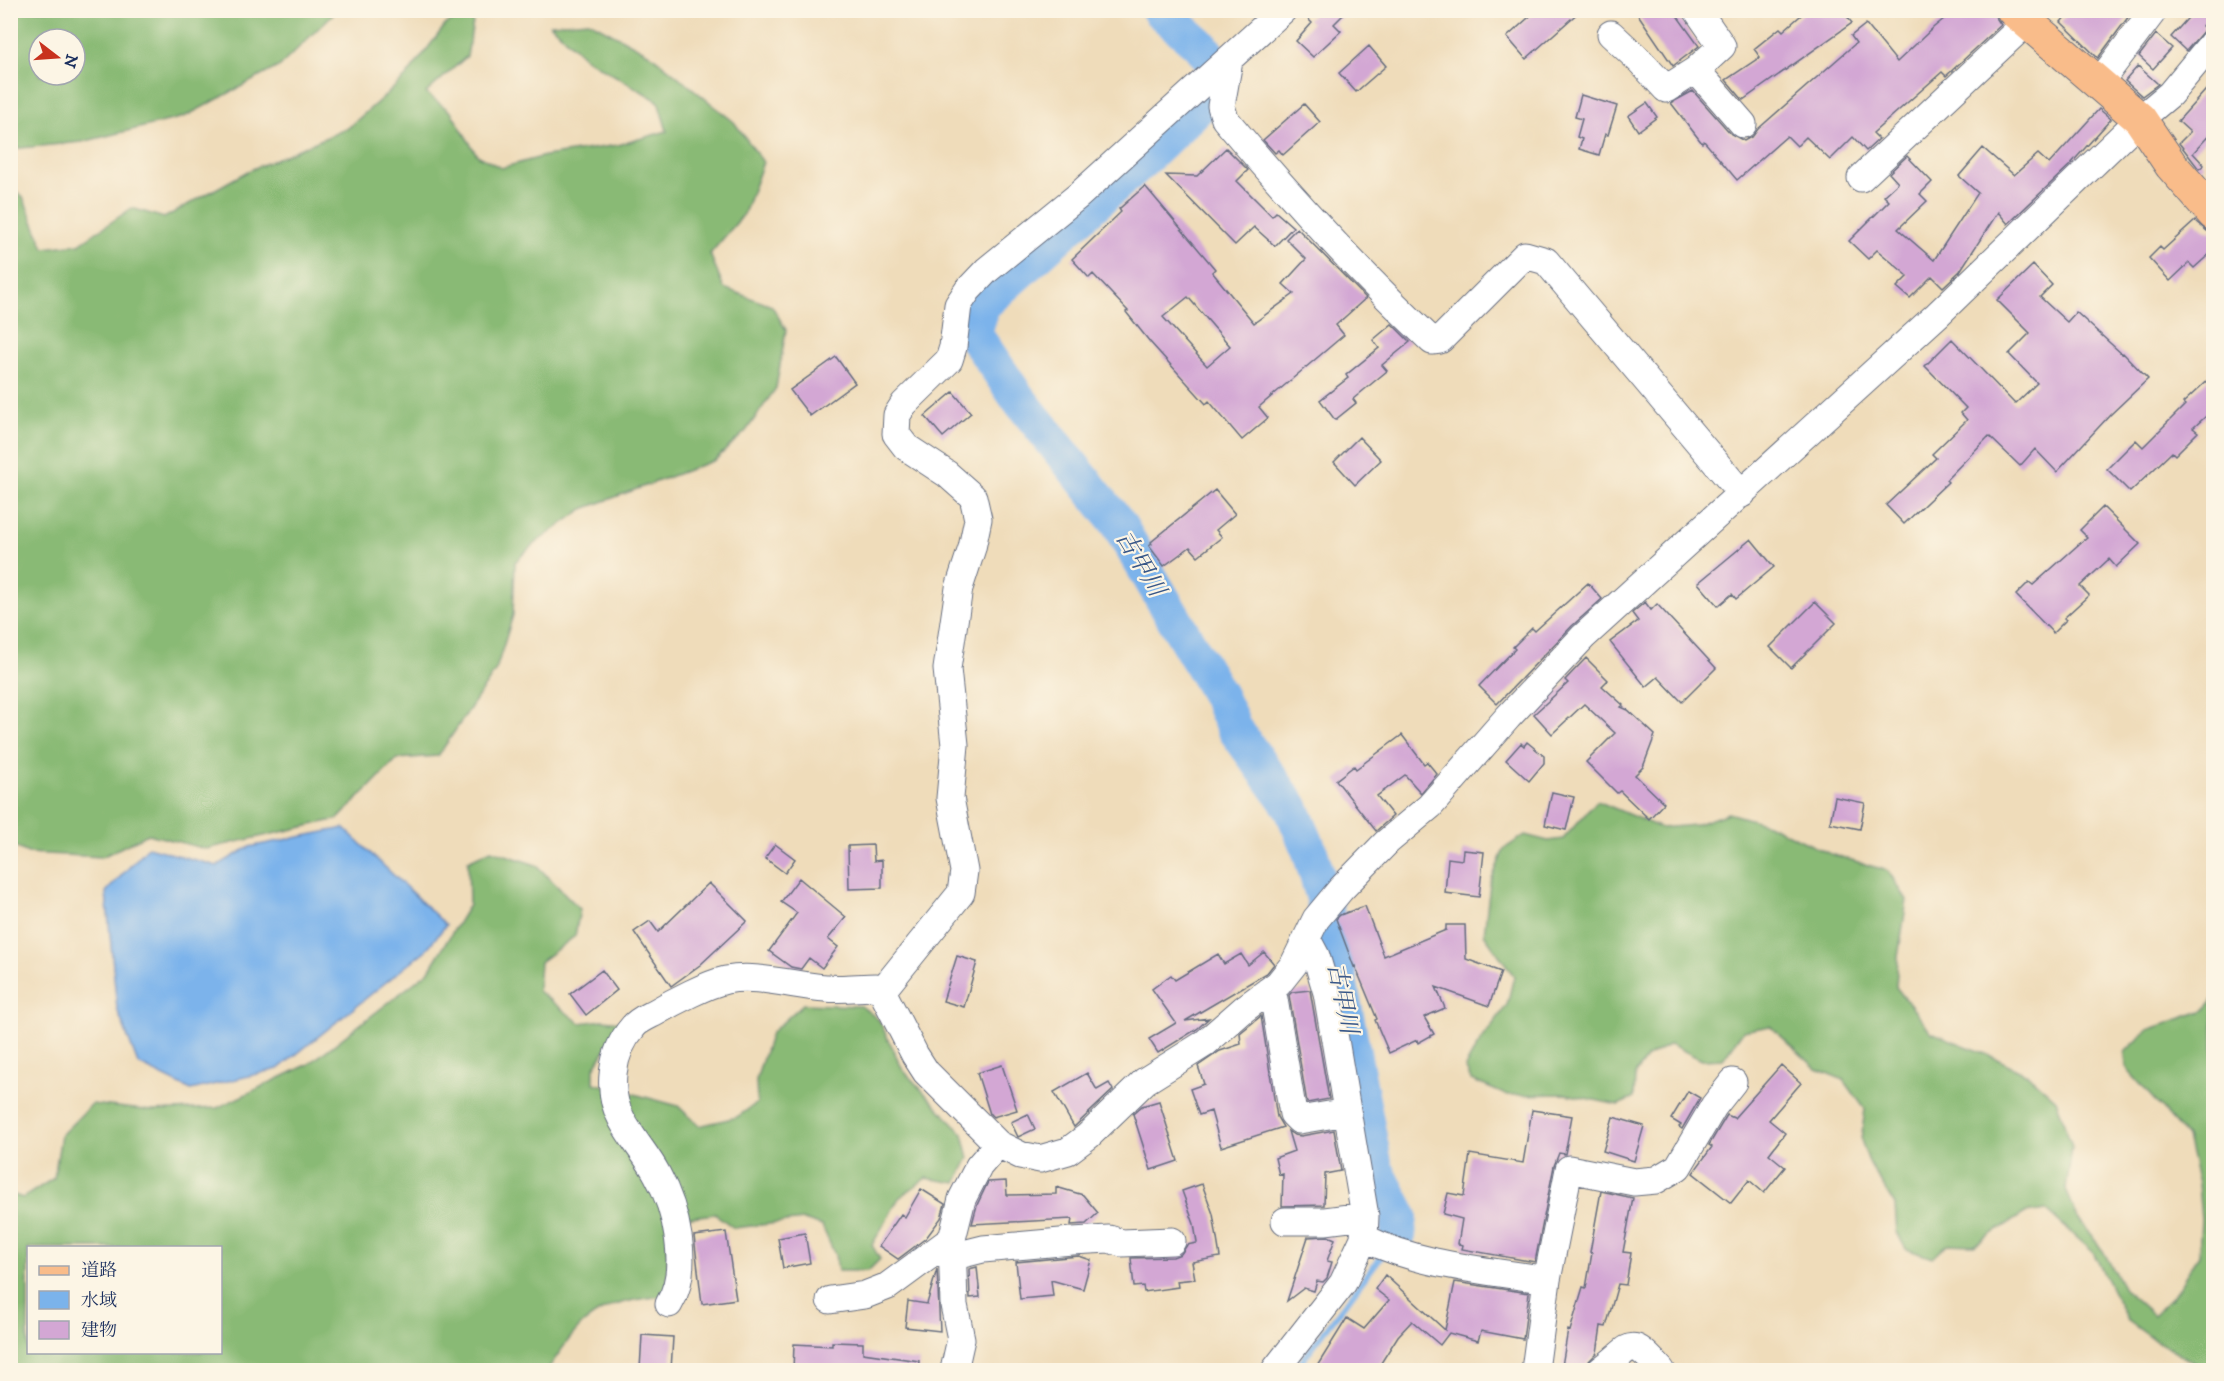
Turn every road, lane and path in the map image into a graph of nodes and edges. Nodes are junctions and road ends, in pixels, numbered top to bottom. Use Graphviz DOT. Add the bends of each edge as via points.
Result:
graph roads {
  1 [pos="1283,10"];
  2 [pos="1697,10"];
  3 [pos="2154,10"];
  4 [pos="2020,16"];
  5 [pos="1611,34"];
  6 [pos="2214,41"];
  7 [pos="1229,61"];
  8 [pos="1696,70"];
  9 [pos="2098,84"];
  10 [pos="2140,119"];
  11 [pos="1743,124"];
  12 [pos="1861,178"];
  13 [pos="2214,214"];
  14 [pos="1742,494"];
  15 [pos="1307,939"];
  16 [pos="882,991"];
  17 [pos="1268,991"];
  18 [pos="1733,1082"];
  19 [pos="1347,1112"];
  20 [pos="998,1144"];
  21 [pos="1285,1221"];
  22 [pos="1365,1227"];
  23 [pos="1172,1241"];
  24 [pos="952,1248"];
  25 [pos="1547,1280"];
  26 [pos="830,1300"];
  27 [pos="669,1304"];
  28 [pos="954,1371"];
  29 [pos="1275,1371"];
  30 [pos="1535,1371"];
  31 [pos="1601,1371"];
  32 [pos="1661,1371"];
  1 -- 7 [label="street"];
  2 -- 8 [label="street" via="1722,45"];
  3 -- 9 [label="street"];
  4 -- 9 [label="main road"];
  4 -- 12 [label="street"];
  5 -- 8 [label="street" via="1666,89"];
  6 -- 10 [label="street" via="2170,94"];
  7 -- 14 [label="street" via="1221,106 1225,119 1285,191 1432,341 1440,340 1524,255 1546,261"];
  7 -- 16 [label="street" via="1078,196 987,270 958,305 949,360 897,415 896,434 906,447 973,497 978,519 959,588 947,669 955,745 950,798 964,871 961,893"];
  8 -- 11 [label="street"];
  9 -- 10 [label="main road"];
  10 -- 13 [label="main road" via="2171,165"];
  10 -- 14 [label="street" via="1937,315"];
  14 -- 15 [label="street" via="1582,638 1430,806 1341,889 1316,919"];
  15 -- 17 [label="street" via="1294,964"];
  15 -- 19 [label="street" via="1327,993"];
  16 -- 20 [label="street" via="926,1072"];
  16 -- 27 [label="street" via="876,987 829,989 756,979 726,980 673,1001 634,1025 614,1066 612,1094 621,1120 657,1174 675,1218 680,1268 676,1292"];
  17 -- 19 [label="street" via="1274,999 1293,1114 1299,1119"];
  17 -- 20 [label="street" via="1204,1044 1145,1081 1068,1151 1040,1158 1020,1155"];
  18 -- 25 [label="street" via="1678,1167 1656,1180 1634,1182 1569,1169"];
  19 -- 22 [label="street"];
  20 -- 24 [label="street" via="979,1166 966,1191"];
  21 -- 22 [label="street" via="1326,1221"];
  22 -- 25 [label="street" via="1398,1253"];
  22 -- 29 [label="street" via="1343,1283"];
  23 -- 24 [label="street" via="1122,1243 1109,1239 983,1250"];
  24 -- 26 [label="street" via="888,1286 865,1295"];
  24 -- 28 [label="street" via="954,1305 961,1339"];
  25 -- 30 [label="street"];
  31 -- 32 [label="street" via="1623,1350 1634,1347"];
}
